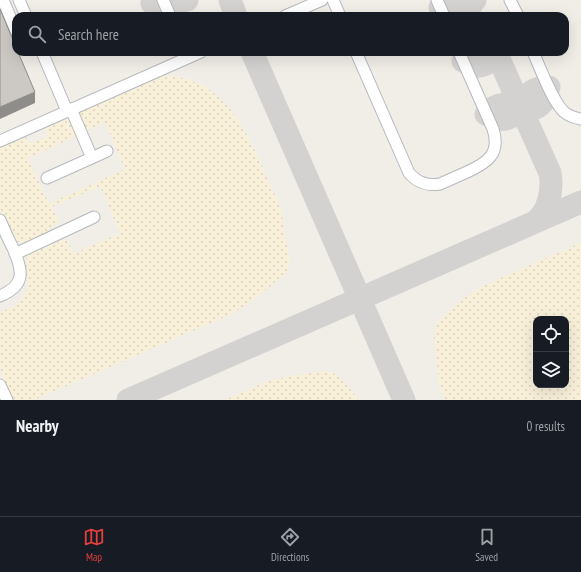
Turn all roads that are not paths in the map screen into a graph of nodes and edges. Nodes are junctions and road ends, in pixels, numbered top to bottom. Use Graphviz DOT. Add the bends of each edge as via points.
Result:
graph roads {
  1 [pos="3,0"];
  2 [pos="19,0"];
  3 [pos="163,0"];
  4 [pos="322,0"];
  5 [pos="333,0"];
  6 [pos="437,0"];
  7 [pos="510,0"];
  8 [pos="24,12"];
  9 [pos="168,12"];
  10 [pos="294,12"];
  11 [pos="338,12"];
  12 [pos="442,12"];
  13 [pos="516,12"];
  14 [pos="12,21"];
  15 [pos="44,56"];
  16 [pos="185,56"];
  17 [pos="358,56"];
  18 [pos="461,56"];
  19 [pos="535,56"];
  20 [pos="69,110"];
  21 [pos="581,119"];
  22 [pos="0,141"];
  23 [pos="107,151"];
  24 [pos="92,158"];
  25 [pos="47,178"];
  26 [pos="94,217"];
  27 [pos="0,220"];
  28 [pos="15,254"];
  29 [pos="0,296"];
  30 [pos="0,384"];
  31 [pos="7,400"];
  1 -- 14 [label="lane"];
  2 -- 8 [label="lane"];
  3 -- 9 [label="lane"];
  4 -- 10 [label="lane"];
  5 -- 11 [label="lane"];
  6 -- 12 [label="lane"];
  7 -- 13 [label="lane"];
  15 -- 20 [label="lane"];
  16 -- 20 [label="lane"];
  17 -- 18 [label="lane" via="409,173 418,181 429,185 440,184 480,166 493,153 495,147 493,129"];
  19 -- 21 [label="lane" via="559,107 569,116"];
  20 -- 22 [label="lane"];
  20 -- 24 [label="lane"];
  23 -- 24 [label="lane"];
  24 -- 25 [label="lane"];
  26 -- 28 [label="lane"];
  27 -- 28 [label="lane"];
  28 -- 29 [label="lane" via="20,266 20,278 14,288"];
  30 -- 31 [label="lane"];
}
